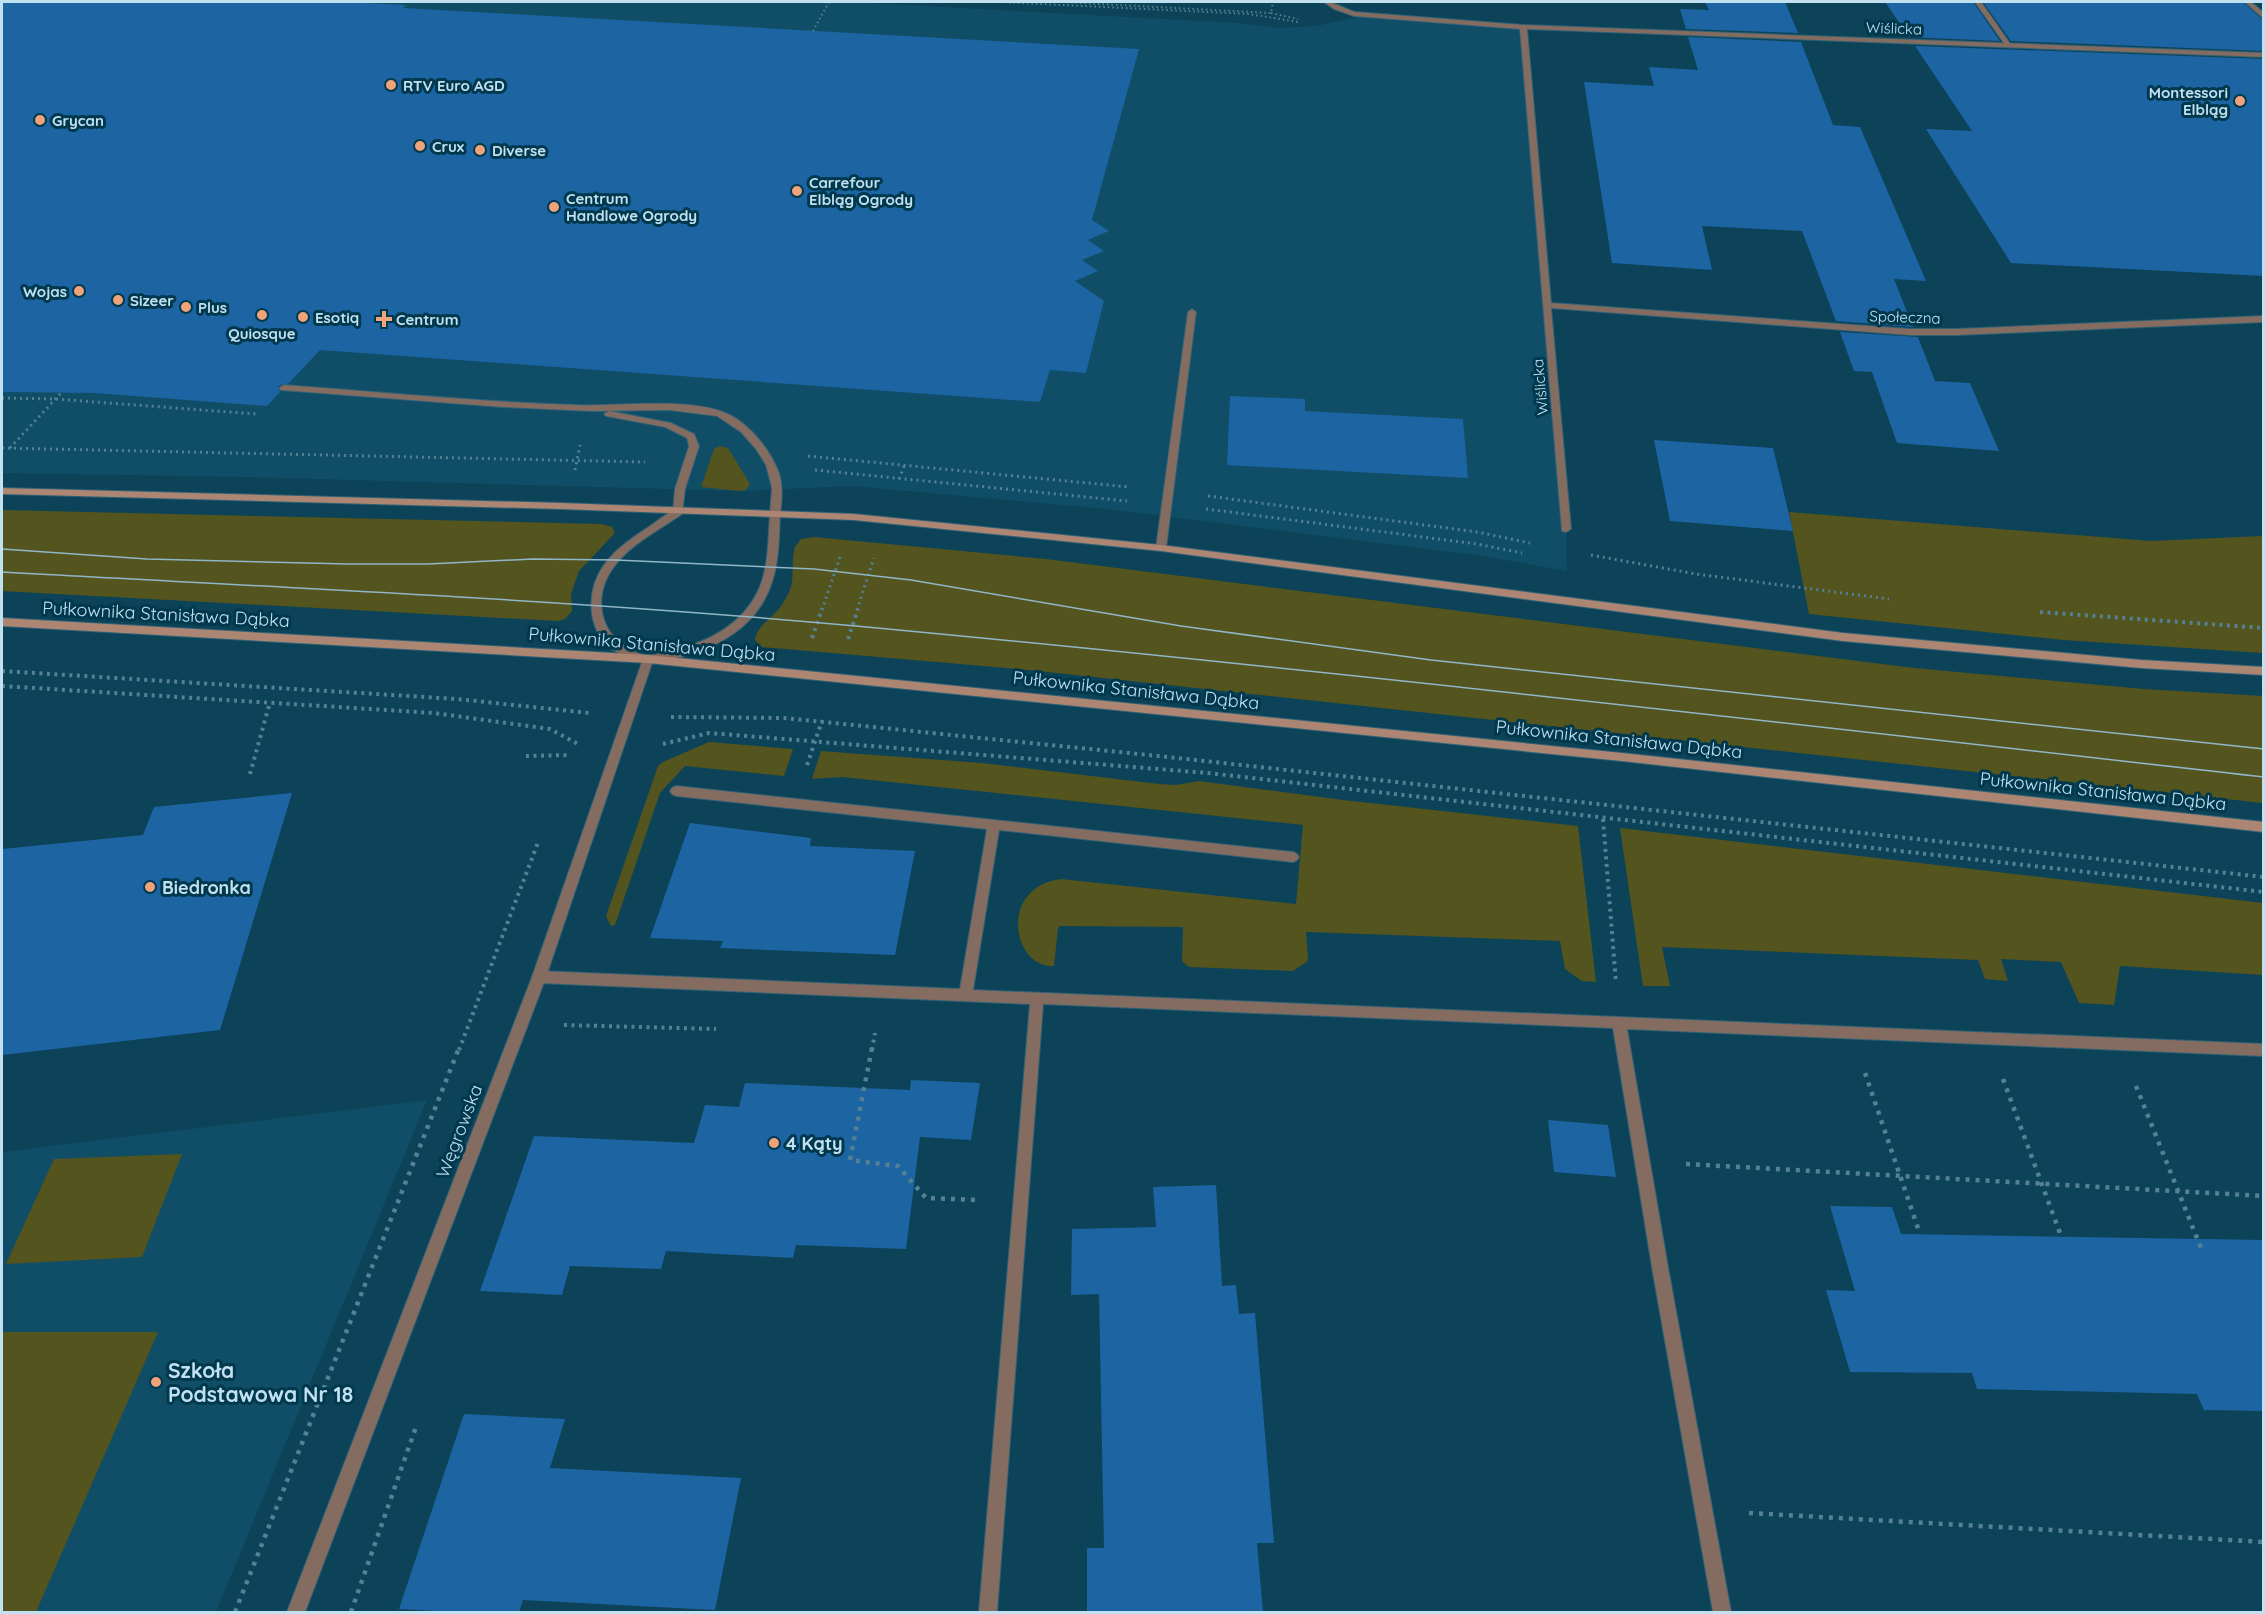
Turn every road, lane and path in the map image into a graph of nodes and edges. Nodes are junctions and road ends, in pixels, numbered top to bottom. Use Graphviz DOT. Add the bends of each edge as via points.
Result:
graph roads {
  1 [pos="829,2"];
  2 [pos="1000,2"];
  3 [pos="1062,2"];
  4 [pos="1273,2"];
  5 [pos="1328,2"];
  6 [pos="1978,2"];
  7 [pos="2248,2"];
  8 [pos="2264,16"];
  9 [pos="1304,23"];
  10 [pos="1523,27"];
  11 [pos="813,31"];
  12 [pos="2008,45"];
  13 [pos="2264,55"];
  14 [pos="1547,305"];
  15 [pos="1192,312"];
  16 [pos="2264,319"];
  17 [pos="284,388"];
  18 [pos="61,393"];
  19 [pos="2,398"];
  20 [pos="55,399"];
  21 [pos="576,408"];
  22 [pos="2,448"];
  23 [pos="10,449"];
  24 [pos="765,458"];
  25 [pos="690,462"];
  26 [pos="904,466"];
  27 [pos="868,475"];
  28 [pos="1168,490"];
  29 [pos="2,491"];
  30 [pos="678,512"];
  31 [pos="776,514"];
  32 [pos="854,517"];
  33 [pos="887,520"];
  34 [pos="1566,529"];
  35 [pos="1533,543"];
  36 [pos="1161,548"];
  37 [pos="1590,555"];
  38 [pos="1894,599"];
  39 [pos="2028,612"];
  40 [pos="2,622"];
  41 [pos="2264,628"];
  42 [pos="648,659"];
  43 [pos="2,671"];
  44 [pos="2264,671"];
  45 [pos="799,674"];
  46 [pos="835,678"];
  47 [pos="2,686"];
  48 [pos="270,702"];
  49 [pos="630,717"];
  50 [pos="784,718"];
  51 [pos="821,722"];
  52 [pos="815,740"];
  53 [pos="576,744"];
  54 [pos="619,748"];
  55 [pos="571,755"];
  56 [pos="526,756"];
  57 [pos="567,766"];
  58 [pos="250,774"];
  59 [pos="676,791"];
  60 [pos="1604,819"];
  61 [pos="994,825"];
  62 [pos="2264,827"];
  63 [pos="543,830"];
  64 [pos="1293,857"];
  65 [pos="2264,877"];
  66 [pos="2264,892"];
  67 [pos="538,977"];
  68 [pos="966,993"];
  69 [pos="1036,998"];
  70 [pos="1619,1022"];
  71 [pos="875,1032"];
  72 [pos="2264,1050"];
  73 [pos="1864,1069"];
  74 [pos="2001,1076"];
  75 [pos="2135,1082"];
  76 [pos="1643,1162"];
  77 [pos="1900,1176"];
  78 [pos="2041,1183"];
  79 [pos="2179,1191"];
  80 [pos="2264,1196"];
  81 [pos="1021,1201"];
  82 [pos="1920,1234"];
  83 [pos="2061,1236"];
  84 [pos="2203,1253"];
  85 [pos="1704,1511"];
  86 [pos="2264,1542"];
  87 [pos="235,1612"];
  88 [pos="296,1612"];
  89 [pos="988,1612"];
  90 [pos="1722,1612"];
  1 -- 11 [label="path"];
  2 -- 9 [label="path" via="1249,14"];
  3 -- 4 [label="path" via="1271,13"];
  5 -- 10 [label="street, Wiślicka" via="1360,14"];
  6 -- 12 [label="street"];
  7 -- 8 [label="street"];
  10 -- 12 [label="street, Wiślicka"];
  10 -- 14 [label="street, Wiślicka"];
  12 -- 13 [label="street, Wiślicka"];
  14 -- 16 [label="street, Społeczna" via="1911,332"];
  14 -- 34 [label="street, Wiślicka"];
  15 -- 28 [label="street"];
  17 -- 21 [label="street"];
  18 -- 20 [label="path"];
  19 -- 20 [label="path"];
  20 -- 23 [label="path"];
  21 -- 24 [label="street" via="720,414 750,435"];
  21 -- 25 [label="street" via="681,430 691,436 694,446"];
  22 -- 23 [label="path"];
  23 -- 25 [label="path"];
  24 -- 26 [label="path" via="807,456"];
  24 -- 31 [label="street" via="774,472"];
  25 -- 30 [label="street" via="680,489"];
  26 -- 28 [label="path"];
  26 -- 33 [label="path"];
  27 -- 32 [label="path"];
  28 -- 35 [label="path"];
  28 -- 36 [label="street"];
  29 -- 30 [label="street"];
  30 -- 31 [label="street"];
  30 -- 42 [label="street" via="608,567 598,589 595,611 602,633 622,651"];
  31 -- 32 [label="street"];
  31 -- 42 [label="street" via="769,577 747,617 707,645"];
  32 -- 33 [label="street"];
  32 -- 45 [label="path"];
  33 -- 36 [label="street"];
  33 -- 46 [label="path"];
  36 -- 44 [label="street" via="1843,637"];
  37 -- 38 [label="path" via="1696,574"];
  39 -- 41 [label="path"];
  40 -- 42 [label="street, Pułkownika Stanisława Dąbka"];
  42 -- 45 [label="street, Pułkownika Stanisława Dąbka"];
  42 -- 49 [label="street, Węgrowska"];
  43 -- 49 [label="path" via="458,699"];
  45 -- 46 [label="street, Pułkownika Stanisława Dąbka"];
  45 -- 50 [label="path"];
  46 -- 51 [label="path"];
  46 -- 62 [label="street, Pułkownika Stanisława Dąbka" via="1634,758"];
  47 -- 48 [label="path"];
  48 -- 53 [label="path" via="434,713 538,727 550,729"];
  48 -- 58 [label="path"];
  49 -- 50 [label="path"];
  49 -- 54 [label="street, Węgrowska"];
  50 -- 51 [label="path"];
  51 -- 52 [label="path"];
  51 -- 65 [label="path"];
  52 -- 54 [label="path" via="709,734 671,743"];
  52 -- 60 [label="path" via="1208,772"];
  53 -- 54 [label="path"];
  53 -- 55 [label="path"];
  54 -- 67 [label="street, Węgrowska"];
  55 -- 56 [label="path"];
  55 -- 57 [label="path"];
  59 -- 61 [label="street"];
  60 -- 66 [label="path"];
  60 -- 70 [label="path"];
  61 -- 64 [label="street"];
  61 -- 68 [label="street"];
  63 -- 87 [label="path"];
  67 -- 68 [label="street"];
  67 -- 88 [label="street, Węgrowska"];
  68 -- 69 [label="street"];
  69 -- 70 [label="street"];
  69 -- 81 [label="street"];
  70 -- 72 [label="street"];
  70 -- 76 [label="street"];
  71 -- 81 [label="path" via="850,1160 898,1166 926,1198"];
  73 -- 77 [label="path"];
  74 -- 78 [label="path"];
  75 -- 79 [label="path"];
  76 -- 77 [label="path"];
  76 -- 85 [label="street"];
  77 -- 78 [label="path"];
  77 -- 82 [label="path"];
  78 -- 79 [label="path"];
  78 -- 83 [label="path"];
  79 -- 80 [label="path"];
  79 -- 84 [label="path"];
  81 -- 89 [label="street"];
  85 -- 86 [label="path"];
  85 -- 90 [label="street"];
}
